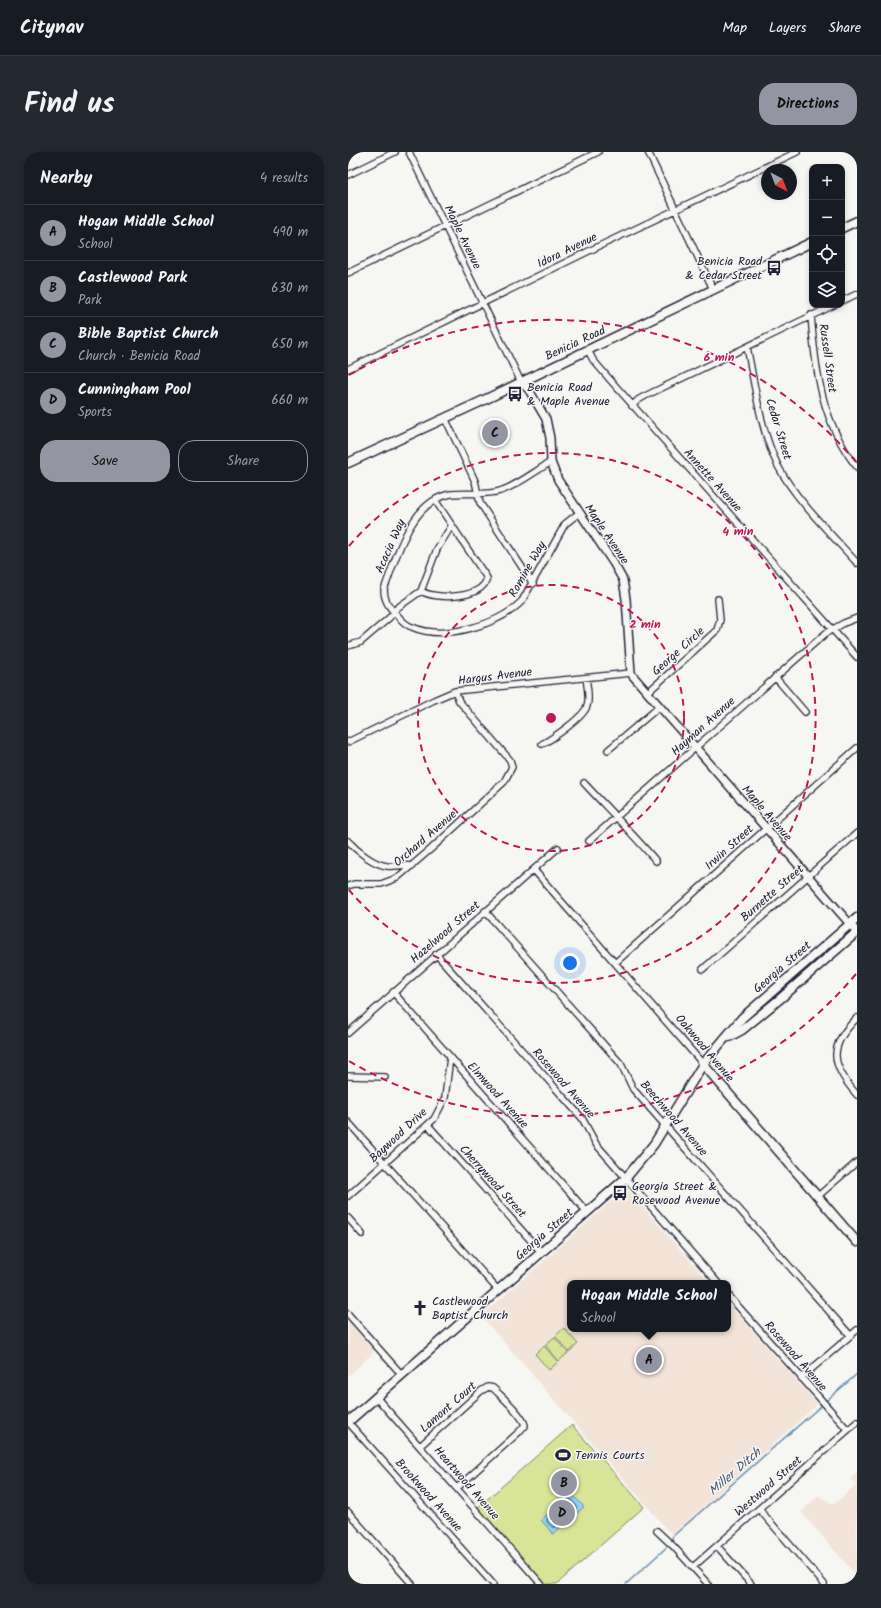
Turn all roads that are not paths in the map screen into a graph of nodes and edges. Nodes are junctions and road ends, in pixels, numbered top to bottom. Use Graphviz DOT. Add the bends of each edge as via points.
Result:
graph roads {
  1 [pos="395,152"];
  2 [pos="409,152"];
  3 [pos="598,152"];
  4 [pos="648,152"];
  5 [pos="797,152"];
  6 [pos="348,175"];
  7 [pos="676,211"];
  8 [pos="857,221"];
  9 [pos="446,226"];
  10 [pos="845,227"];
  11 [pos="809,243"];
  12 [pos="348,273"];
  13 [pos="714,289"];
  14 [pos="857,294"];
  15 [pos="845,300"];
  16 [pos="483,304"];
  17 [pos="827,308"];
  18 [pos="812,315"];
  19 [pos="747,347"];
  20 [pos="588,350"];
  21 [pos="348,369"];
  22 [pos="521,382"];
  23 [pos="632,406"];
  24 [pos="445,418"];
  25 [pos="551,462"];
  26 [pos="348,463"];
  27 [pos="857,467"];
  28 [pos="478,493"];
  29 [pos="435,500"];
  30 [pos="580,513"];
  31 [pos="452,525"];
  32 [pos="857,563"];
  33 [pos="533,584"];
  34 [pos="421,591"];
  35 [pos="718,599"];
  36 [pos="393,612"];
  37 [pos="857,618"];
  38 [pos="832,630"];
  39 [pos="348,646"];
  40 [pos="857,657"];
  41 [pos="631,673"];
  42 [pos="775,677"];
  43 [pos="586,678"];
  44 [pos="455,691"];
  45 [pos="647,693"];
  46 [pos="659,707"];
  47 [pos="805,712"];
  48 [pos="348,742"];
  49 [pos="542,744"];
  50 [pos="695,748"];
  51 [pos="857,748"];
  52 [pos="608,750"];
  53 [pos="584,783"];
  54 [pos="615,817"];
  55 [pos="766,828"];
  56 [pos="857,833"];
  57 [pos="348,841"];
  58 [pos="590,841"];
  59 [pos="558,848"];
  60 [pos="656,861"];
  61 [pos="412,866"];
  62 [pos="534,870"];
  63 [pos="808,877"];
  64 [pos="348,886"];
  65 [pos="485,911"];
  66 [pos="857,918"];
  67 [pos="850,924"];
  68 [pos="857,932"];
  69 [pos="436,954"];
  70 [pos="615,963"];
  71 [pos="702,969"];
  72 [pos="393,992"];
  73 [pos="857,1018"];
  74 [pos="348,1033"];
  75 [pos="726,1038"];
  76 [pos="450,1057"];
  77 [pos="703,1064"];
  78 [pos="348,1076"];
  79 [pos="385,1077"];
  80 [pos="857,1095"];
  81 [pos="348,1122"];
  82 [pos="428,1124"];
  83 [pos="665,1125"];
  84 [pos="857,1162"];
  85 [pos="385,1163"];
  86 [pos="626,1178"];
  87 [pos="348,1196"];
  88 [pos="817,1197"];
  89 [pos="587,1212"];
  90 [pos="348,1218"];
  91 [pos="362,1234"];
  92 [pos="857,1242"];
  93 [pos="541,1252"];
  94 [pos="715,1280"];
  95 [pos="498,1290"];
  96 [pos="731,1298"];
  97 [pos="348,1314"];
  98 [pos="857,1330"];
  99 [pos="850,1336"];
  100 [pos="402,1375"];
  101 [pos="801,1378"];
  102 [pos="376,1397"];
  103 [pos="348,1422"];
  104 [pos="857,1422"];
  105 [pos="848,1430"];
  106 [pos="420,1446"];
  107 [pos="457,1488"];
  108 [pos="759,1509"];
  109 [pos="348,1512"];
  110 [pos="658,1531"];
  111 [pos="717,1546"];
  112 [pos="693,1567"];
  113 [pos="412,1584"];
  114 [pos="493,1584"];
  115 [pos="541,1584"];
  116 [pos="708,1584"];
  117 [pos="751,1584"];
  118 [pos="824,1584"];
  1 -- 6 [label="street"];
  2 -- 9 [label="street, Maple Avenue"];
  3 -- 9 [label="street"];
  4 -- 7 [label="street"];
  5 -- 7 [label="street, Idora Avenue"];
  7 -- 13 [label="street"];
  7 -- 16 [label="street, Idora Avenue"];
  8 -- 10 [label="main road"];
  9 -- 12 [label="street"];
  9 -- 16 [label="street, Maple Avenue"];
  11 -- 13 [label="main road, Benicia Road"];
  13 -- 20 [label="main road, Benicia Road"];
  14 -- 15 [label="street"];
  16 -- 21 [label="street, Idora Avenue"];
  16 -- 22 [label="street, Maple Avenue"];
  17 -- 18 [label="street"];
  18 -- 19 [label="street"];
  18 -- 27 [label="street, Russell Street" via="823,401 835,434"];
  19 -- 23 [label="street" via="645,396"];
  19 -- 32 [label="street, Cedar Street" via="762,419 778,466 797,495"];
  20 -- 22 [label="main road, Benicia Road"];
  20 -- 23 [label="street, Annette Avenue" via="593,360"];
  22 -- 24 [label="main road, Benicia Road"];
  22 -- 25 [label="street, Maple Avenue" via="529,390 546,419"];
  23 -- 38 [label="street, Annette Avenue"];
  24 -- 26 [label="main road, Benicia Road"];
  24 -- 28 [label="street" via="475,481"];
  25 -- 28 [label="street, Acacia Way" via="500,492"];
  25 -- 30 [label="street, Maple Avenue" via="558,480"];
  28 -- 29 [label="street, Acacia Way" via="450,494"];
  28 -- 33 [label="street" via="480,503"];
  29 -- 31 [label="street"];
  29 -- 36 [label="street, Acacia Way" via="412,522 384,590 384,596"];
  30 -- 33 [label="street, Romine Way" via="565,524"];
  30 -- 41 [label="street, Maple Avenue" via="623,580"];
  31 -- 34 [label="street" via="437,549"];
  31 -- 34 [label="street" via="487,578 486,583 478,590 448,597 433,596"];
  33 -- 36 [label="street, Romine Way" via="510,613 462,630 440,632 413,628"];
  34 -- 36 [label="street"];
  35 -- 45 [label="street, George Circle" via="720,620 717,630"];
  36 -- 39 [label="street" via="361,642"];
  37 -- 38 [label="street, Hayman Avenue"];
  38 -- 40 [label="street, Annette Avenue"];
  38 -- 42 [label="street, Hayman Avenue"];
  41 -- 43 [label="street, Hargus Avenue"];
  41 -- 45 [label="street, Maple Avenue"];
  42 -- 47 [label="street"];
  42 -- 50 [label="street, Hayman Avenue"];
  43 -- 44 [label="street, Hargus Avenue"];
  43 -- 49 [label="street" via="586,708 552,739"];
  44 -- 48 [label="street, Hargus Avenue"];
  44 -- 61 [label="street, Orchard Avenue" via="459,701 510,760 510,772 504,782"];
  45 -- 46 [label="street, Maple Avenue"];
  46 -- 50 [label="street, Maple Avenue"];
  46 -- 52 [label="street"];
  50 -- 54 [label="street, Hayman Avenue"];
  50 -- 55 [label="street, Maple Avenue"];
  51 -- 55 [label="street, Irwin Street"];
  53 -- 54 [label="street"];
  54 -- 58 [label="street, Hayman Avenue"];
  54 -- 60 [label="street"];
  55 -- 63 [label="street, Maple Avenue"];
  55 -- 70 [label="street, Irwin Street"];
  56 -- 63 [label="street, Burnette Street"];
  57 -- 61 [label="street" via="380,864"];
  59 -- 62 [label="street, Hazelwood Street"];
  61 -- 64 [label="street, Orchard Avenue" via="397,878 381,884"];
  62 -- 65 [label="street, Hazelwood Street"];
  62 -- 70 [label="street, Oakwood Avenue"];
  63 -- 67 [label="street, Maple Avenue"];
  63 -- 71 [label="street, Burnette Street"];
  65 -- 69 [label="street, Hazelwood Street"];
  65 -- 83 [label="street, Beechwood Avenue" via="621,1064 633,1089"];
  66 -- 67 [label="main road, Georgia Street"];
  67 -- 68 [label="street, Maple Avenue"];
  67 -- 75 [label="main road, Georgia Street" via="742,1018"];
  68 -- 75 [label="main road, Georgia Street" via="742,1030"];
  69 -- 72 [label="street, Hazelwood Street"];
  69 -- 86 [label="street, Rosewood Avenue" via="582,1118 596,1144"];
  70 -- 77 [label="street, Oakwood Avenue"];
  72 -- 74 [label="street, Hazelwood Street"];
  72 -- 76 [label="street, Elmwood Avenue"];
  73 -- 80 [label="street" via="845,1030 836,1053 838,1068"];
  75 -- 77 [label="main road, Georgia Street"];
  76 -- 82 [label="street, Baywood Drive" via="445,1098 434,1119"];
  76 -- 89 [label="street, Elmwood Avenue"];
  77 -- 83 [label="main road, Georgia Street"];
  77 -- 88 [label="main road, Oakwood Avenue"];
  78 -- 79 [label="street"];
  81 -- 85 [label="street"];
  82 -- 85 [label="street, Baywood Drive"];
  82 -- 93 [label="street, Cherrywood Street"];
  83 -- 86 [label="main road, Georgia Street" via="645,1156"];
  83 -- 99 [label="street, Beechwood Avenue"];
  84 -- 88 [label="street"];
  85 -- 87 [label="street, Baywood Drive"];
  85 -- 95 [label="street"];
  86 -- 89 [label="main road, Georgia Street"];
  86 -- 94 [label="street, Rosewood Avenue"];
  88 -- 92 [label="main road, Oakwood Avenue"];
  89 -- 93 [label="main road, Georgia Street"];
  90 -- 91 [label="street"];
  93 -- 95 [label="main road, Georgia Street"];
  95 -- 100 [label="main road, Georgia Street"];
  96 -- 101 [label="street, Rosewood Avenue"];
  97 -- 100 [label="street"];
  98 -- 99 [label="street"];
  99 -- 101 [label="street"];
  100 -- 102 [label="main road, Georgia Street"];
  101 -- 105 [label="street, Rosewood Avenue"];
  102 -- 103 [label="main road, Georgia Street"];
  102 -- 106 [label="street, Heartwood Avenue"];
  103 -- 114 [label="street, Brookwood Avenue"];
  104 -- 105 [label="street, Westwood Street"];
  105 -- 108 [label="street, Westwood Street"];
  106 -- 107 [label="street, Heartwood Avenue"];
  106 -- 107 [label="street, Lamont Court" via="488,1387 493,1388 524,1420 525,1425 519,1432"];
  107 -- 115 [label="street, Heartwood Avenue"];
  108 -- 111 [label="street, Westwood Street"];
  108 -- 118 [label="street"];
  109 -- 113 [label="street"];
  110 -- 112 [label="street"];
  111 -- 112 [label="street, Westwood Street"];
  111 -- 117 [label="street"];
  112 -- 116 [label="street"];
}
